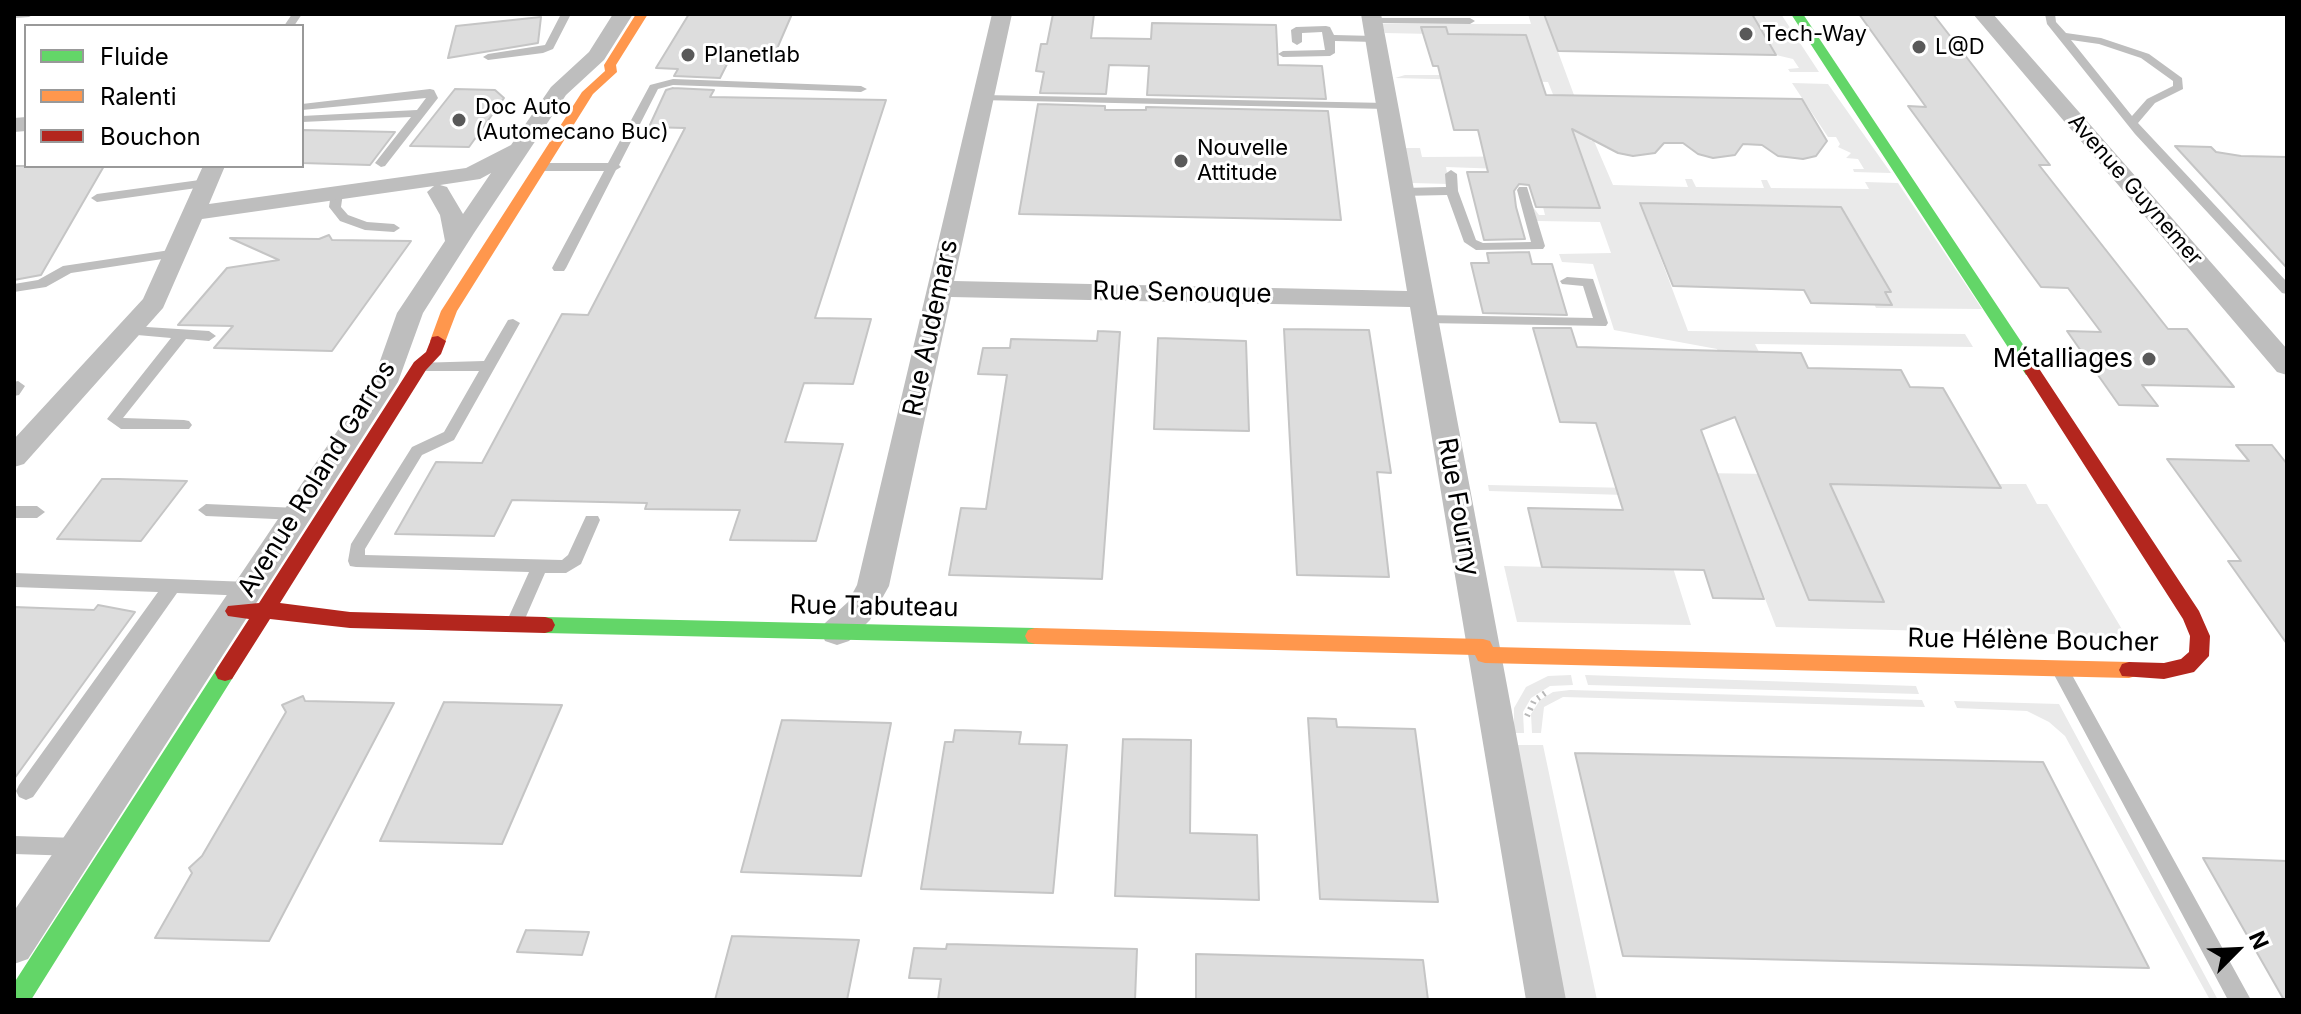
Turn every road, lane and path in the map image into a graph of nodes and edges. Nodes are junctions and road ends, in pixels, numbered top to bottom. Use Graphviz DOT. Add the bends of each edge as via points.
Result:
graph roads {
  1 [pos="29,14"];
  2 [pos="566,14"];
  3 [pos="623,14"];
  4 [pos="642,14"];
  5 [pos="1002,14"];
  6 [pos="1797,14"];
  7 [pos="1983,14"];
  8 [pos="2050,14"];
  9 [pos="14,15"];
  10 [pos="1470,21"];
  11 [pos="1373,25"];
  12 [pos="2062,36"];
  13 [pos="1330,38"];
  14 [pos="1297,42"];
  15 [pos="1283,54"];
  16 [pos="488,57"];
  17 [pos="610,65"];
  18 [pos="861,89"];
  19 [pos="983,98"];
  20 [pos="1387,106"];
  21 [pos="304,107"];
  22 [pos="421,113"];
  23 [pos="304,119"];
  24 [pos="2133,122"];
  25 [pos="381,163"];
  26 [pos="542,167"];
  27 [pos="615,167"];
  28 [pos="211,174"];
  29 [pos="1451,174"];
  30 [pos="493,179"];
  31 [pos="399,184"];
  32 [pos="1523,190"];
  33 [pos="1452,191"];
  34 [pos="439,192"];
  35 [pos="1402,192"];
  36 [pos="337,193"];
  37 [pos="97,198"];
  38 [pos="195,213"];
  39 [pos="394,228"];
  40 [pos="457,241"];
  41 [pos="177,253"];
  42 [pos="559,268"];
  43 [pos="1567,281"];
  44 [pos="14,288"];
  45 [pos="942,289"];
  46 [pos="2287,290"];
  47 [pos="1423,309"];
  48 [pos="513,323"];
  49 [pos="131,331"];
  50 [pos="182,334"];
  51 [pos="209,336"];
  52 [pos="420,366"];
  53 [pos="489,366"];
  54 [pos="2287,366"];
  55 [pos="184,425"];
  56 [pos="14,457"];
  57 [pos="206,510"];
  58 [pos="14,512"];
  59 [pos="37,512"];
  60 [pos="298,514"];
  61 [pos="592,520"];
  62 [pos="540,566"];
  63 [pos="14,580"];
  64 [pos="173,585"];
  65 [pos="250,603"];
  66 [pos="515,623"];
  67 [pos="837,632"];
  68 [pos="1484,651"];
  69 [pos="2059,668"];
  70 [pos="1555,689"];
  71 [pos="1499,738"];
  72 [pos="26,791"];
  73 [pos="14,845"];
  74 [pos="78,848"];
  75 [pos="14,945"];
  76 [pos="17,1000"];
  77 [pos="1546,1000"];
  78 [pos="2240,1000"];
  1 -- 9 [label="lane"];
  2 -- 16 [label="lane" via="549,47"];
  3 -- 30 [label="street, Avenue Roland Garros" via="597,56 558,91"];
  4 -- 17 [label="street, Avenue Roland Garros"];
  5 -- 19 [label="street, Rue Audemars"];
  6 -- 69 [label="street, Rue Hélène Boucher" via="2198,628 2199,656 2182,668"];
  7 -- 54 [label="street, Avenue Guynemer"];
  8 -- 12 [label="lane"];
  10 -- 11 [label="lane"];
  11 -- 13 [label="lane"];
  11 -- 20 [label="street, Rue Fourny"];
  12 -- 24 [label="lane"];
  12 -- 24 [label="lane" via="2101,41 2145,56 2178,80 2179,87 2151,101"];
  13 -- 14 [label="lane" via="1326,29 1299,29"];
  13 -- 15 [label="lane" via="1326,55"];
  17 -- 26 [label="street, Avenue Roland Garros" via="611,72 588,92"];
  17 -- 30 [label="street, Avenue Roland Garros" via="572,93 531,159"];
  18 -- 27 [label="lane" via="660,83 650,92"];
  19 -- 20 [label="lane"];
  19 -- 45 [label="street, Rue Audemars"];
  20 -- 35 [label="street, Rue Fourny"];
  21 -- 22 [label="lane" via="430,92 432,98"];
  22 -- 23 [label="lane"];
  22 -- 25 [label="lane"];
  24 -- 46 [label="lane"];
  26 -- 27 [label="lane"];
  26 -- 52 [label="street, Avenue Roland Garros" via="449,311 433,354"];
  27 -- 42 [label="lane"];
  28 -- 37 [label="lane"];
  28 -- 38 [label="street"];
  29 -- 33 [label="lane"];
  30 -- 31 [label="street"];
  30 -- 34 [label="street" via="465,193"];
  30 -- 40 [label="street, Avenue Roland Garros"];
  30 -- 52 [label="street, Avenue Roland Garros" via="502,189 501,203 428,314 415,358"];
  31 -- 34 [label="street"];
  31 -- 36 [label="street"];
  32 -- 33 [label="lane" via="1538,246 1481,247 1470,242"];
  33 -- 35 [label="lane"];
  34 -- 40 [label="street" via="452,215"];
  35 -- 47 [label="street, Rue Fourny"];
  36 -- 38 [label="street"];
  36 -- 39 [label="lane" via="335,207 344,218"];
  38 -- 41 [label="street"];
  40 -- 60 [label="street, Avenue Roland Garros" via="410,313 388,376"];
  41 -- 44 [label="lane" via="68,269 41,284"];
  41 -- 49 [label="street" via="154,302"];
  43 -- 47 [label="lane" via="1588,282 1601,323"];
  45 -- 47 [label="street, Rue Senouque"];
  45 -- 67 [label="street, Rue Audemars" via="873,586 859,611"];
  47 -- 68 [label="street, Rue Fourny"];
  48 -- 53 [label="lane"];
  49 -- 50 [label="lane"];
  49 -- 56 [label="street"];
  50 -- 51 [label="lane"];
  50 -- 55 [label="lane" via="114,419 121,424"];
  52 -- 53 [label="lane"];
  52 -- 65 [label="street, Avenue Roland Garros"];
  53 -- 62 [label="lane" via="449,436 417,451 357,548 356,561"];
  57 -- 60 [label="lane"];
  58 -- 59 [label="lane"];
  60 -- 65 [label="street, Avenue Roland Garros"];
  61 -- 62 [label="lane" via="575,559 566,567"];
  62 -- 66 [label="lane"];
  63 -- 64 [label="lane"];
  64 -- 65 [label="lane"];
  64 -- 72 [label="lane"];
  65 -- 66 [label="street, Rue Tabuteau" via="350,620"];
  65 -- 74 [label="street, Avenue Roland Garros"];
  65 -- 76 [label="street, Avenue Roland Garros"];
  66 -- 67 [label="street, Rue Tabuteau"];
  67 -- 68 [label="street, Rue Tabuteau"];
  68 -- 69 [label="street, Rue Hélène Boucher"];
  68 -- 71 [label="street, Rue Fourny"];
  69 -- 78 [label="lane"];
  70 -- 71 [label="path" via="1530,706 1529,739"];
  71 -- 77 [label="street, Rue Fourny"];
  73 -- 74 [label="lane"];
  74 -- 75 [label="street, Avenue Roland Garros"];
}
